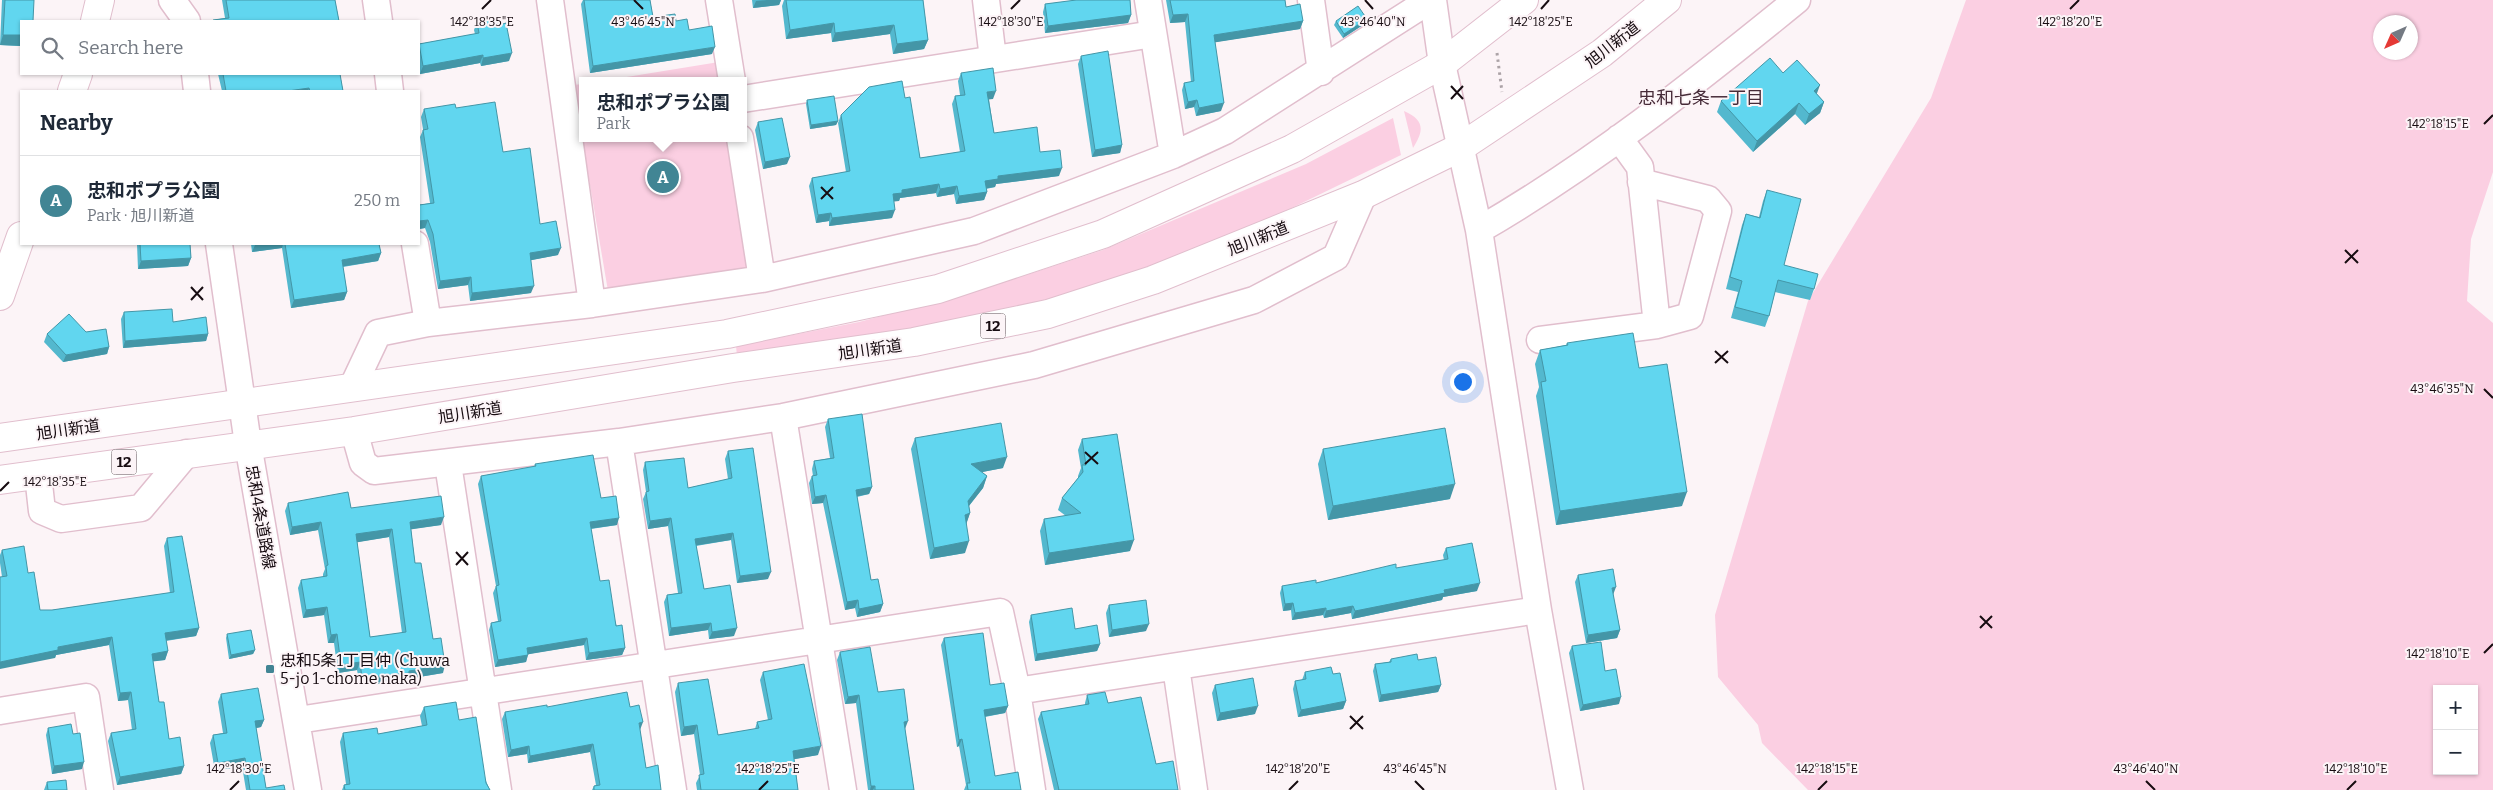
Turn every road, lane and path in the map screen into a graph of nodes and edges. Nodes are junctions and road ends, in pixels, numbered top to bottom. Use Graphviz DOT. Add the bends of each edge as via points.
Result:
graph roads {
  1 [pos="100,0"];
  2 [pos="172,0"];
  3 [pos="376,0"];
  4 [pos="550,0"];
  5 [pos="718,0"];
  6 [pos="986,0"];
  7 [pos="1148,0"];
  8 [pos="1311,0"];
  9 [pos="1431,0"];
  10 [pos="1667,0"];
  11 [pos="1797,0"];
  12 [pos="1508,10"];
  13 [pos="95,20"];
  14 [pos="186,20"];
  15 [pos="379,20"];
  16 [pos="1153,34"];
  17 [pos="993,59"];
  18 [pos="1442,64"];
  19 [pos="1321,72"];
  20 [pos="78,75"];
  21 [pos="195,75"];
  22 [pos="388,75"];
  23 [pos="731,77"];
  24 [pos="72,90"];
  25 [pos="197,90"];
  26 [pos="390,90"];
  27 [pos="747,98"];
  28 [pos="1506,118"];
  29 [pos="1620,138"];
  30 [pos="741,142"];
  31 [pos="1461,147"];
  32 [pos="1173,155"];
  33 [pos="1641,182"];
  34 [pos="1363,195"];
  35 [pos="1479,230"];
  36 [pos="20,239"];
  37 [pos="219,245"];
  38 [pos="415,245"];
  39 [pos="762,279"];
  40 [pos="0,296"];
  41 [pos="592,304"];
  42 [pos="428,323"];
  43 [pos="1658,325"];
  44 [pos="1540,340"];
  45 [pos="353,386"];
  46 [pos="242,404"];
  47 [pos="784,417"];
  48 [pos="354,431"];
  49 [pos="0,438"];
  50 [pos="619,442"];
  51 [pos="248,444"];
  52 [pos="187,453"];
  53 [pos="448,464"];
  54 [pos="38,475"];
  55 [pos="0,480"];
  56 [pos="1538,610"];
  57 [pos="820,639"];
  58 [pos="655,664"];
  59 [pos="1176,667"];
  60 [pos="484,690"];
  61 [pos="1017,691"];
  62 [pos="0,711"];
  63 [pos="298,720"];
  64 [pos="100,790"];
  65 [pos="308,790"];
  66 [pos="498,790"];
  67 [pos="673,790"];
  68 [pos="843,790"];
  69 [pos="1032,790"];
  70 [pos="1194,790"];
  71 [pos="1570,790"];
  1 -- 13 [label="main road"];
  2 -- 14 [label="street"];
  3 -- 15 [label="street"];
  4 -- 41 [label="street"];
  5 -- 23 [label="street"];
  6 -- 17 [label="street"];
  7 -- 16 [label="street"];
  8 -- 19 [label="street"];
  9 -- 18 [label="street"];
  9 -- 19 [label="street"];
  10 -- 28 [label="main road, 旭川新道 / 12" via="1602,53"];
  11 -- 29 [label="street" via="1687,89"];
  12 -- 18 [label="main road, 旭川新道"];
  12 -- 28 [label="path"];
  16 -- 17 [label="street"];
  16 -- 32 [label="street"];
  17 -- 27 [label="street"];
  18 -- 31 [label="street"];
  18 -- 45 [label="main road, 旭川新道" via="1292,149 1103,234 938,289 727,334"];
  19 -- 32 [label="street" via="1226,131"];
  20 -- 24 [label="main road"];
  21 -- 25 [label="street"];
  22 -- 26 [label="street"];
  28 -- 31 [label="main road, 旭川新道 / 12"];
  29 -- 33 [label="street" via="1640,167"];
  29 -- 35 [label="street" via="1539,195"];
  30 -- 39 [label="street"];
  31 -- 34 [label="main road, 旭川新道 / 12"];
  31 -- 35 [label="street"];
  32 -- 39 [label="street" via="974,231"];
  33 -- 43 [label="street"];
  33 -- 43 [label="street" via="1708,200 1718,212 1690,316"];
  34 -- 47 [label="street" via="1336,257 1254,300 1034,365"];
  34 -- 48 [label="main road, 旭川新道 / 12" via="1153,280 1048,314 914,342 733,368"];
  35 -- 56 [label="street"];
  36 -- 40 [label="main road"];
  37 -- 46 [label="street, 忠和4条道路線"];
  38 -- 42 [label="street"];
  39 -- 41 [label="street"];
  41 -- 42 [label="street"];
  42 -- 45 [label="street" via="378,333"];
  43 -- 44 [label="street"];
  45 -- 46 [label="main road, 旭川新道"];
  46 -- 49 [label="main road, 旭川新道"];
  46 -- 51 [label="street, 忠和4条道路線"];
  47 -- 50 [label="street"];
  47 -- 57 [label="street"];
  48 -- 51 [label="main road, 旭川新道 / 12"];
  48 -- 53 [label="street" via="363,463 374,471"];
  50 -- 53 [label="street"];
  50 -- 58 [label="street"];
  51 -- 52 [label="main road, 旭川新道 / 12"];
  51 -- 63 [label="street, 忠和4条道路線"];
  52 -- 54 [label="main road, 旭川新道 / 12"];
  52 -- 54 [label="street" via="141,508 61,519 42,511"];
  53 -- 60 [label="street"];
  54 -- 55 [label="main road, 旭川新道 / 12"];
  56 -- 59 [label="street"];
  56 -- 71 [label="street"];
  57 -- 58 [label="street"];
  57 -- 61 [label="street" via="1000,612"];
  57 -- 68 [label="street"];
  58 -- 60 [label="street"];
  58 -- 67 [label="street"];
  59 -- 61 [label="street"];
  59 -- 70 [label="street"];
  60 -- 63 [label="street"];
  60 -- 66 [label="street"];
  61 -- 69 [label="street"];
  62 -- 64 [label="street" via="86,697"];
  63 -- 65 [label="street, 忠和4条道路線"];
}
